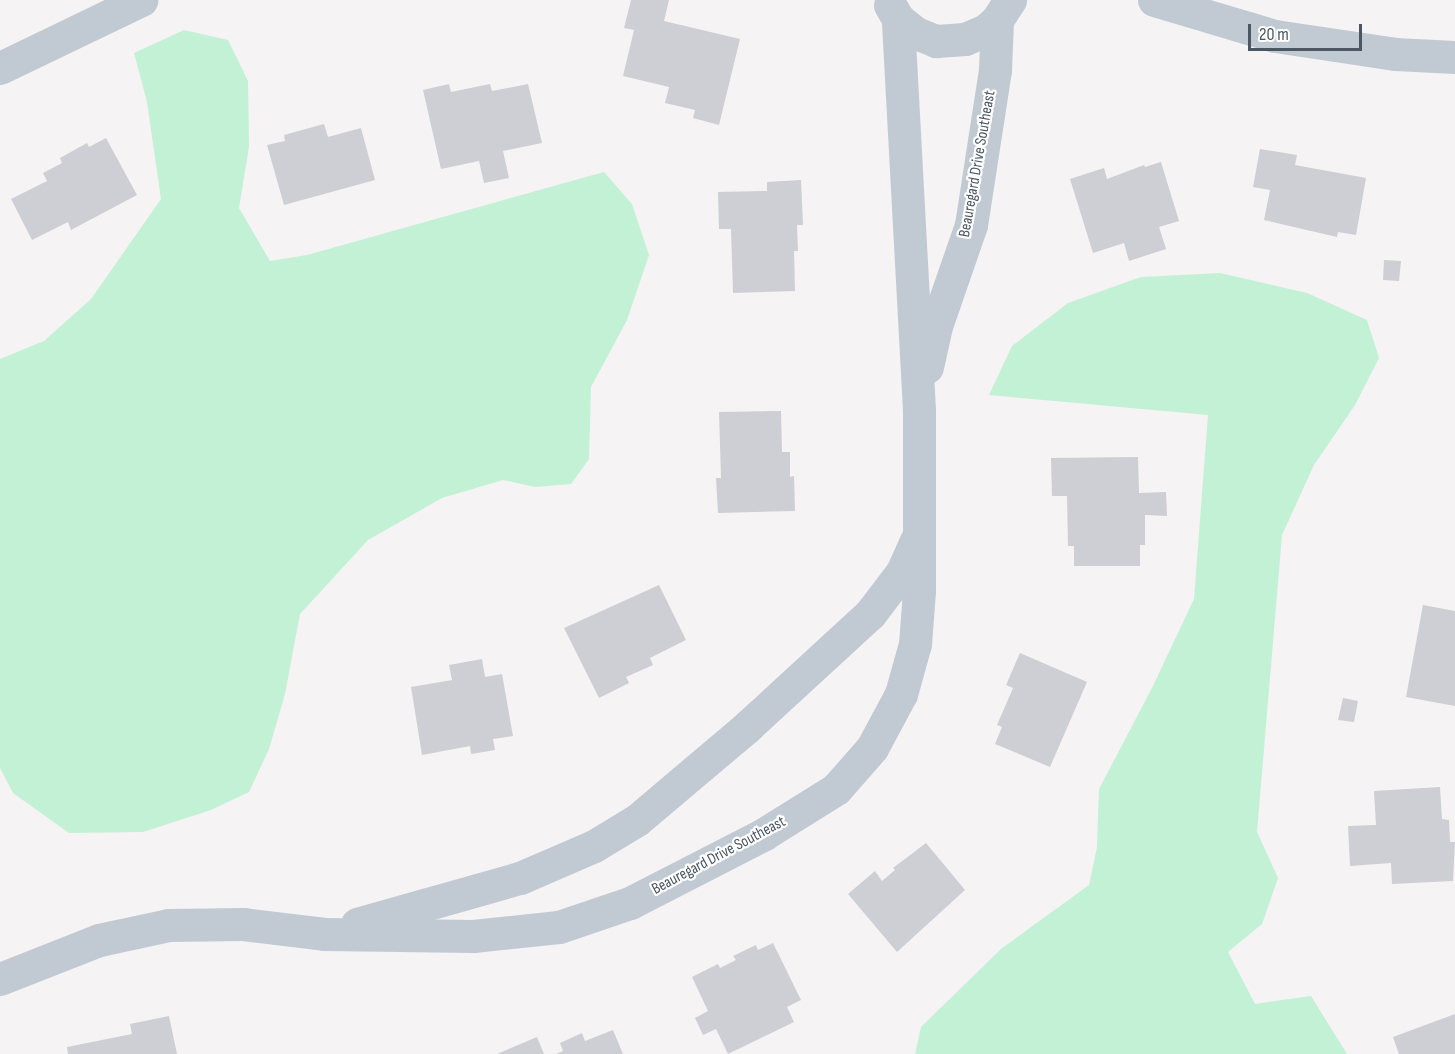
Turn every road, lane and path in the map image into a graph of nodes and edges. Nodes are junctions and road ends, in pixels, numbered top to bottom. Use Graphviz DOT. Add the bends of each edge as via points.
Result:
graph roads {
  1 [pos="141,0"];
  2 [pos="1154,0"];
  3 [pos="893,9"];
  4 [pos="1004,10"];
  5 [pos="92,11"];
  6 [pos="1455,57"];
  7 [pos="0,68"];
  8 [pos="919,410"];
  9 [pos="918,536"];
  10 [pos="324,934"];
  11 [pos="0,979"];
  1 -- 5 [label="street"];
  2 -- 6 [label="street" via="1275,36 1395,54"];
  3 -- 4 [label="street" via="916,33 936,41 964,39 986,30"];
  3 -- 8 [label="street, Beauregard Drive Southeast"];
  4 -- 8 [label="street, Beauregard Drive Southeast" via="971,225 936,326"];
  5 -- 7 [label="street"];
  8 -- 9 [label="street, Beauregard Drive Southeast"];
  9 -- 10 [label="street, Beauregard Drive Southeast" via="902,572 870,614 747,727 637,820 594,846 520,878"];
  9 -- 10 [label="street, Beauregard Drive Southeast" via="915,644 901,694 872,748 836,789 764,834 630,903 559,927 473,936"];
  10 -- 11 [label="street, Beauregard Drive Southeast" via="243,924 170,926 99,940"];
}
